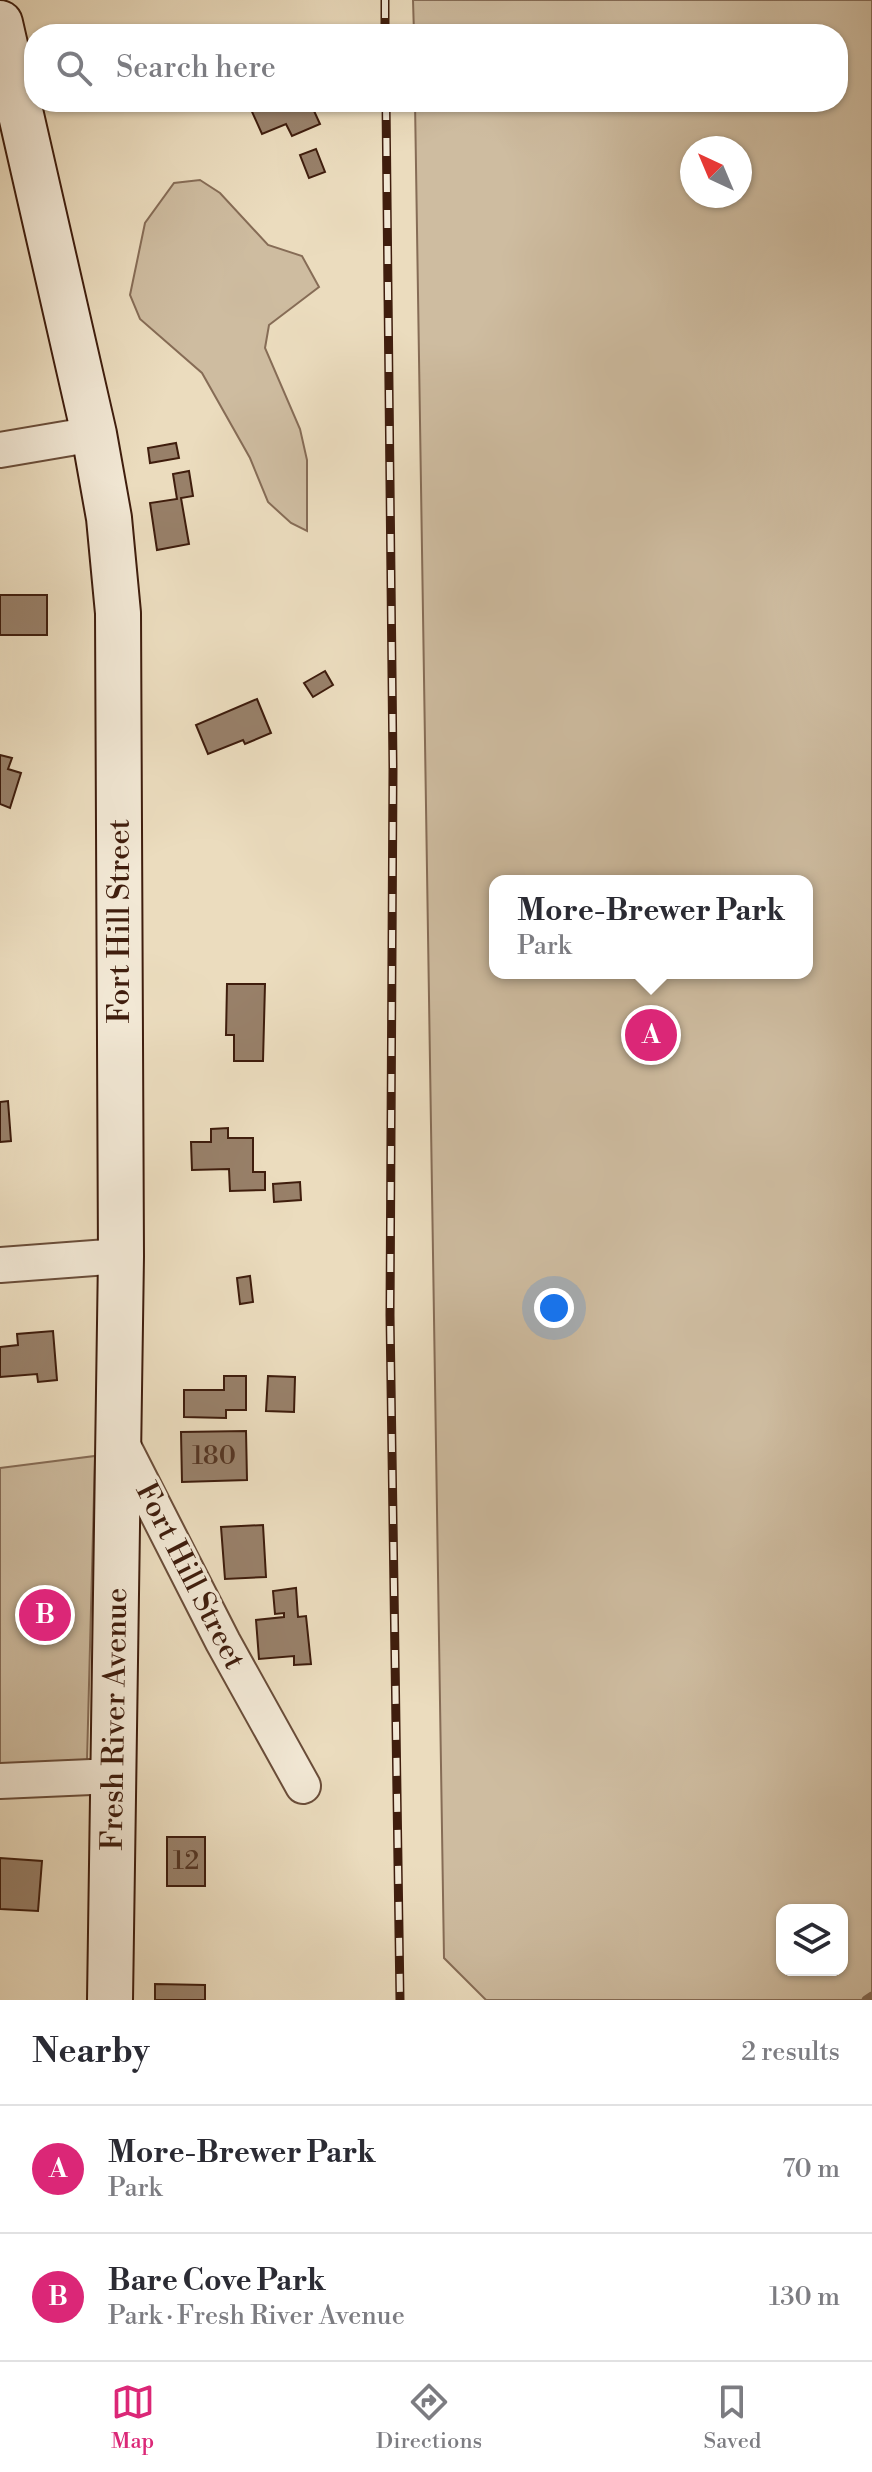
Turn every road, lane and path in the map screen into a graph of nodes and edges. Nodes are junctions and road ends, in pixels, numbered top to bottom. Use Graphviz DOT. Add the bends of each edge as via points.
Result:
graph roads {
  1 [pos="0,23"];
  2 [pos="94,434"];
  3 [pos="0,450"];
  4 [pos="121,1256"];
  5 [pos="0,1265"];
  6 [pos="119,1438"];
  7 [pos="114,1776"];
  8 [pos="0,1781"];
  9 [pos="303,1786"];
  10 [pos="110,2000"];
  1 -- 2 [label="main road, Fort Hill Street"];
  2 -- 3 [label="street"];
  2 -- 4 [label="main road, Fort Hill Street" via="118,613"];
  4 -- 5 [label="street"];
  4 -- 6 [label="main road, Fort Hill Street"];
  6 -- 7 [label="main road, Fresh River Avenue"];
  6 -- 9 [label="street, Fort Hill Street"];
  7 -- 8 [label="street"];
  7 -- 10 [label="main road, Fresh River Avenue"];
}
